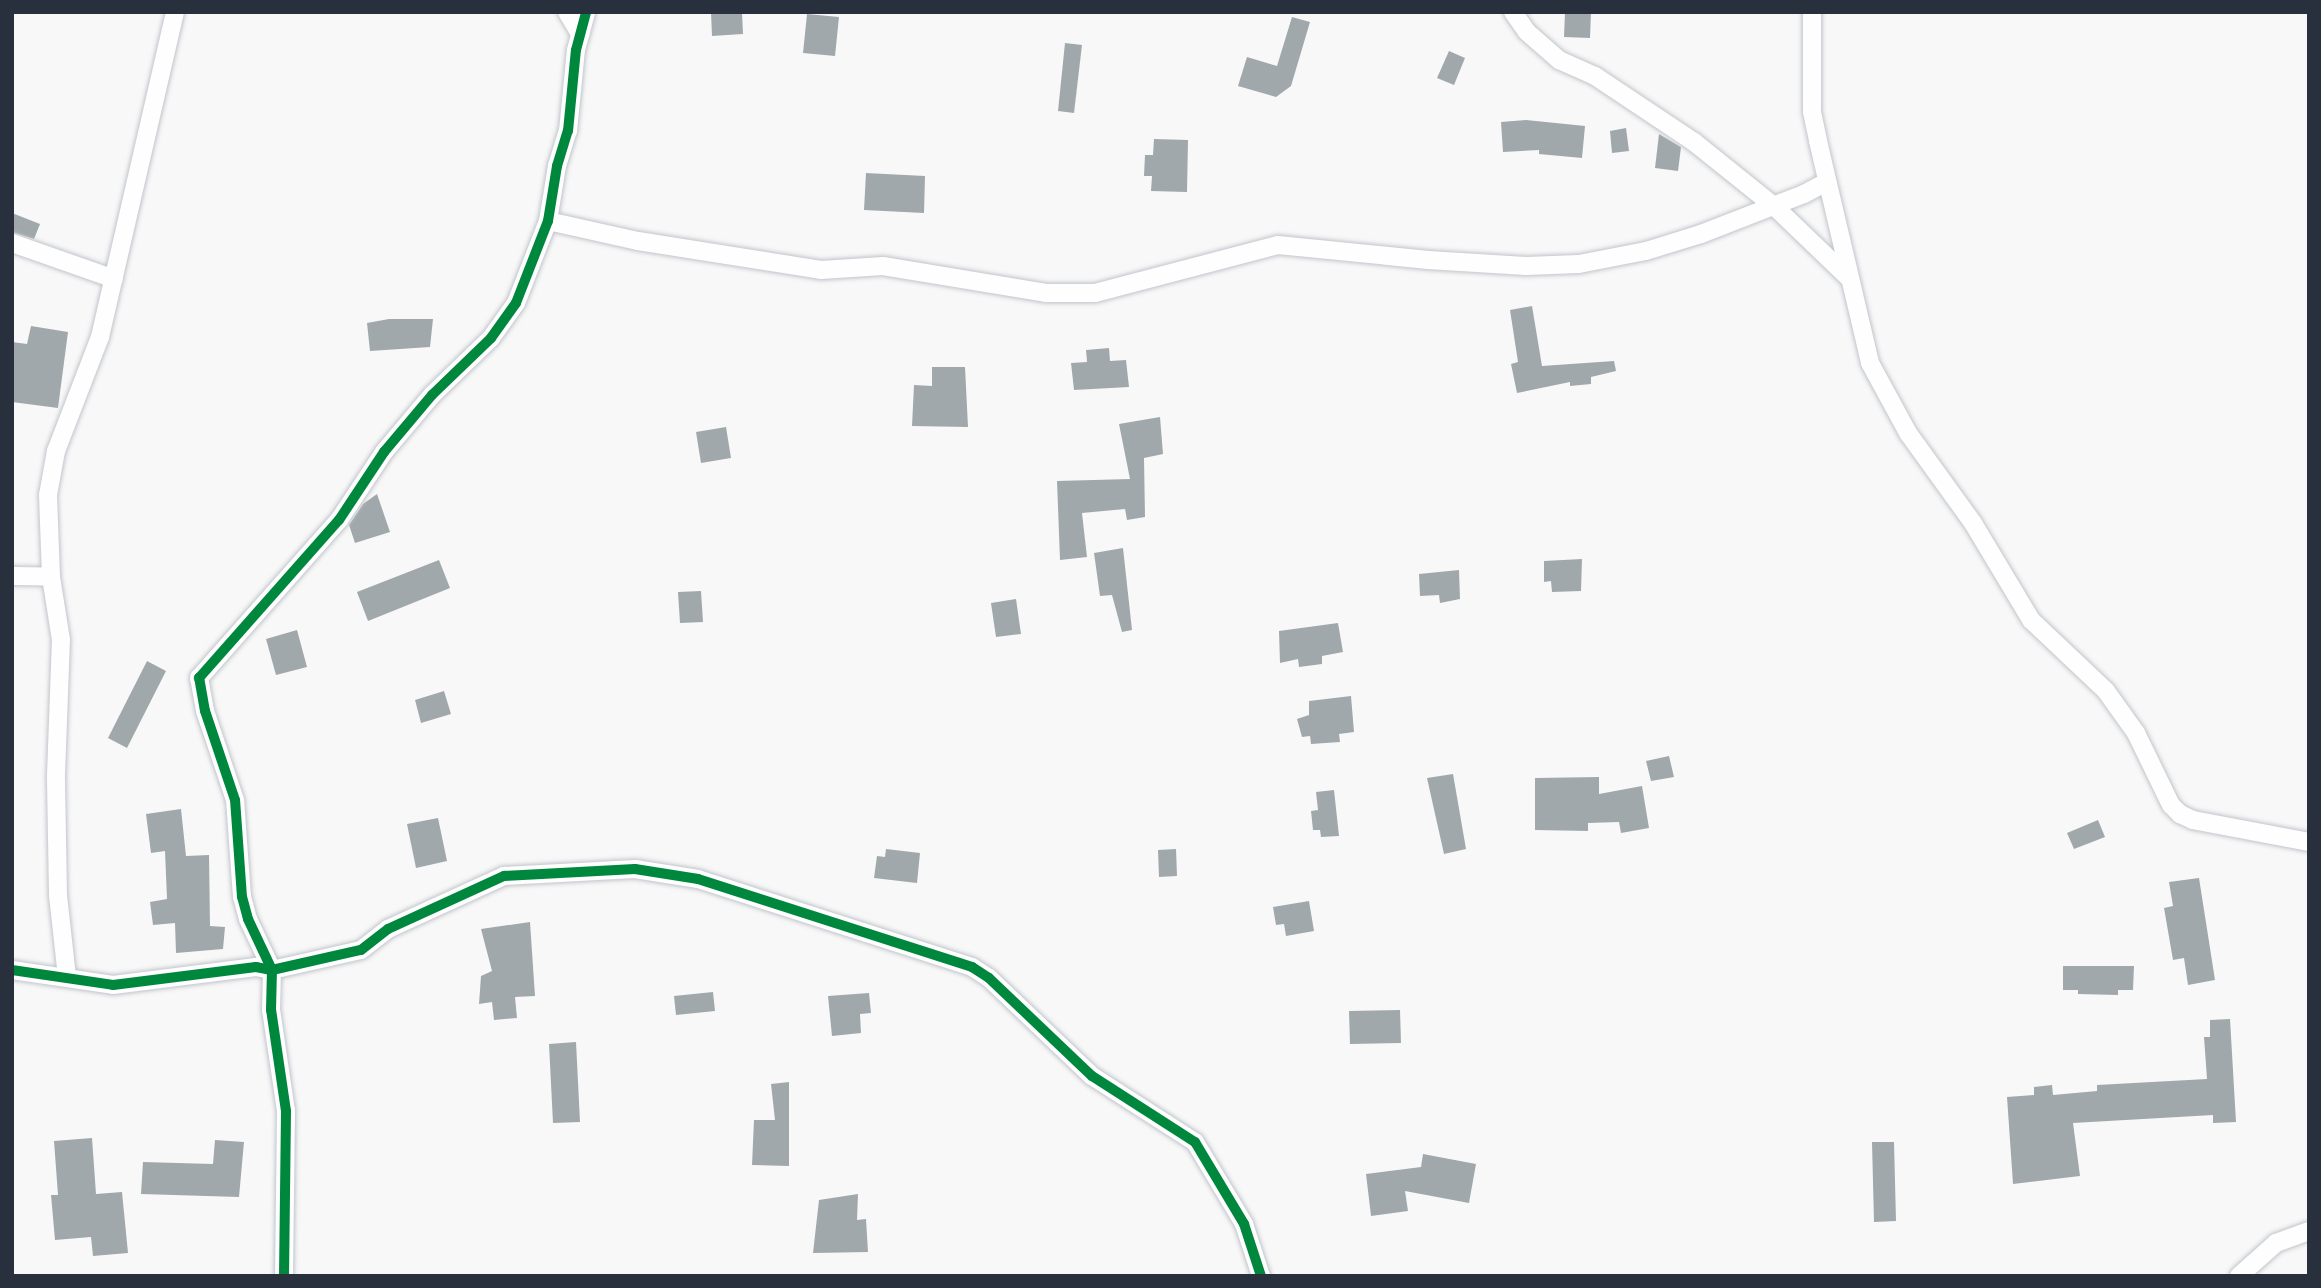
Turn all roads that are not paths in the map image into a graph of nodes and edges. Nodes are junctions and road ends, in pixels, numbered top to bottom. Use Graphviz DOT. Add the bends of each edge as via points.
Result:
graph roads {
  1 [pos="175,12"];
  2 [pos="567,12"];
  3 [pos="586,12"];
  4 [pos="1513,12"];
  5 [pos="1812,12"];
  6 [pos="580,34"];
  7 [pos="1827,182"];
  8 [pos="1773,206"];
  9 [pos="548,221"];
  10 [pos="12,243"];
  11 [pos="114,279"];
  12 [pos="1853,282"];
  13 [pos="12,576"];
  14 [pos="51,578"];
  15 [pos="2309,842"];
  16 [pos="12,970"];
  17 [pos="272,970"];
  18 [pos="67,977"];
  19 [pos="2309,1231"];
  20 [pos="284,1276"];
  21 [pos="1261,1276"];
  22 [pos="2239,1276"];
  1 -- 11 [label="street"];
  2 -- 6 [label="street"];
  3 -- 6 [label="street"];
  4 -- 8 [label="street" via="1527,32 1559,60 1595,76 1694,142"];
  5 -- 7 [label="street" via="1812,112"];
  6 -- 9 [label="street" via="568,131"];
  7 -- 8 [label="street"];
  7 -- 12 [label="street"];
  8 -- 9 [label="street" via="1647,251 1579,264 1428,260 1278,245 1095,293 1046,293 883,266 821,270 638,241"];
  8 -- 12 [label="street"];
  9 -- 17 [label="street" via="516,303 491,338 432,395 384,452 339,520 199,678 205,711 235,800 242,897"];
  10 -- 11 [label="street"];
  11 -- 14 [label="street" via="100,337 56,451 48,495"];
  12 -- 15 [label="street" via="1870,363 1908,433 1973,523 2031,620 2106,691 2136,733 2172,805 2193,820"];
  13 -- 14 [label="street"];
  14 -- 18 [label="street" via="61,640 58,895"];
  16 -- 18 [label="street"];
  17 -- 18 [label="street" via="256,967 113,985"];
  17 -- 20 [label="street" via="271,1010 286,1111"];
  17 -- 21 [label="street" via="361,950 388,929 504,876 635,869 698,879 955,961 989,978 1092,1076 1195,1142 1244,1223"];
  19 -- 22 [label="street" via="2276,1243"];
}
